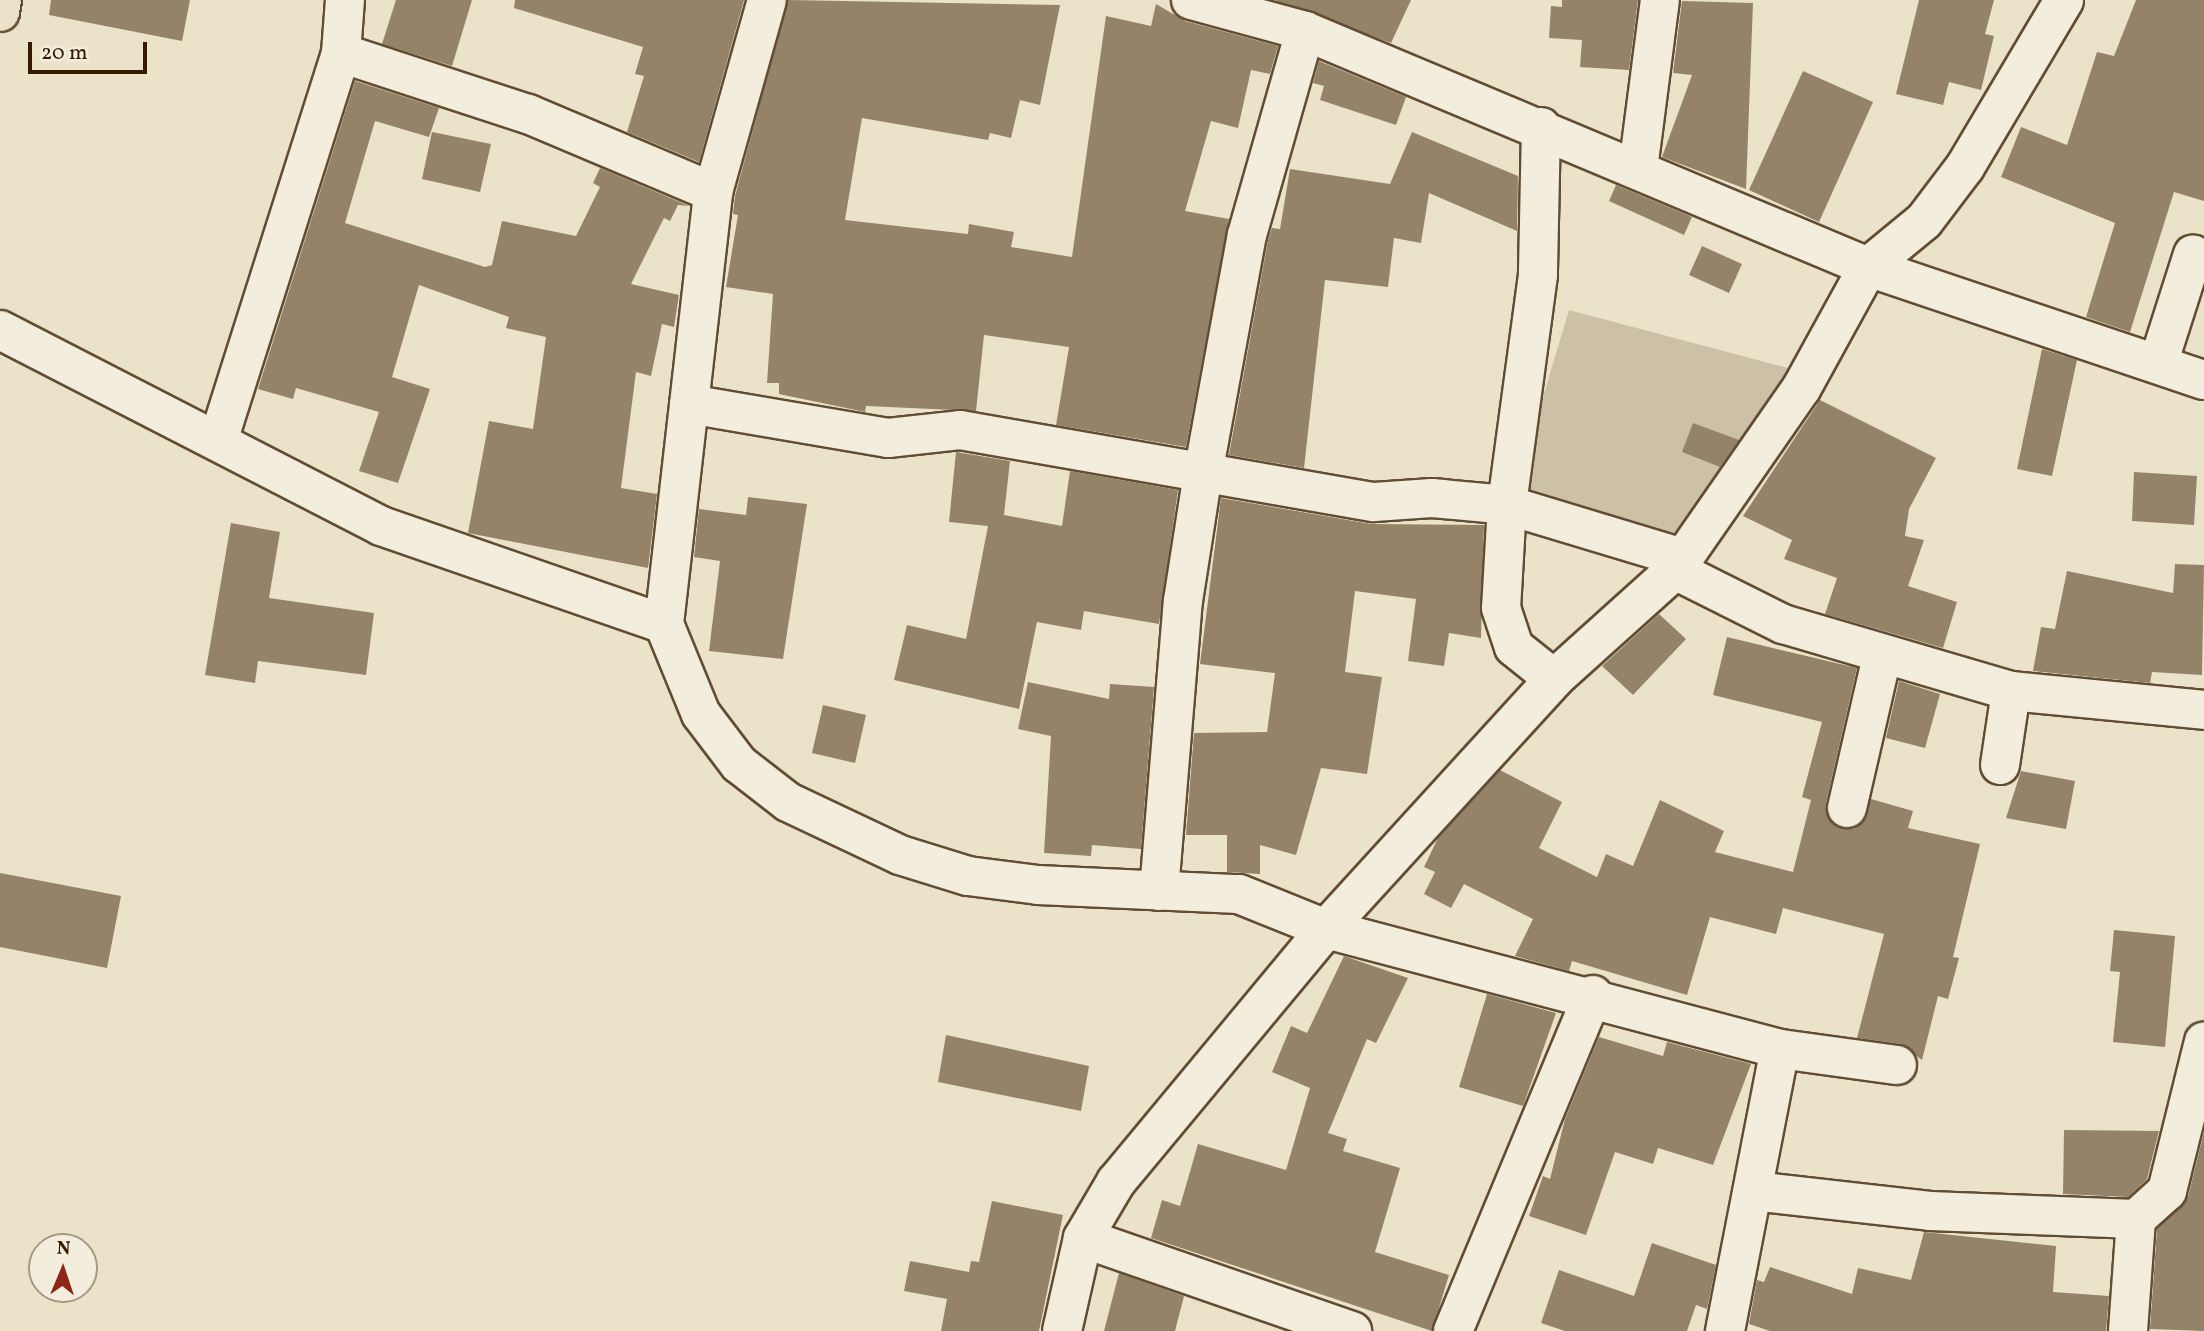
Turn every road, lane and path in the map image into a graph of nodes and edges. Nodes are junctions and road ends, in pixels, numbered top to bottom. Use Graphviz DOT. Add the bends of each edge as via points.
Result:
graph roads {
  1 [pos="2,0"];
  2 [pos="345,0"];
  3 [pos="767,0"];
  4 [pos="1191,0"];
  5 [pos="1660,0"];
  6 [pos="2064,0"];
  7 [pos="0,12"];
  8 [pos="1305,31"];
  9 [pos="341,53"];
  10 [pos="1541,127"];
  11 [pos="1638,169"];
  12 [pos="713,192"];
  13 [pos="2193,254"];
  14 [pos="1868,267"];
  15 [pos="0,330"];
  16 [pos="2158,364"];
  17 [pos="2204,380"];
  18 [pos="689,404"];
  19 [pos="218,441"];
  20 [pos="1203,474"];
  21 [pos="1507,505"];
  22 [pos="1679,564"];
  23 [pos="664,624"];
  24 [pos="1882,656"];
  25 [pos="1554,679"];
  26 [pos="2011,691"];
  27 [pos="2204,710"];
  28 [pos="2000,765"];
  29 [pos="1847,808"];
  30 [pos="1159,891"];
  31 [pos="1326,929"];
  32 [pos="1593,995"];
  33 [pos="2204,1041"];
  34 [pos="1780,1049"];
  35 [pos="1897,1065"];
  36 [pos="2189,1172"];
  37 [pos="1752,1191"];
  38 [pos="2136,1219"];
  39 [pos="1083,1238"];
  40 [pos="1062,1331"];
  41 [pos="1352,1331"];
  42 [pos="1453,1331"];
  43 [pos="1725,1331"];
  44 [pos="2128,1331"];
  1 -- 7 [label="main road"];
  2 -- 9 [label="street"];
  3 -- 12 [label="street"];
  4 -- 8 [label="street"];
  5 -- 11 [label="street"];
  6 -- 14 [label="street" via="1965,167 1924,221"];
  8 -- 10 [label="street"];
  8 -- 20 [label="street" via="1247,235"];
  9 -- 12 [label="street" via="528,114"];
  9 -- 19 [label="street"];
  10 -- 11 [label="street"];
  10 -- 21 [label="street" via="1538,275"];
  11 -- 14 [label="street"];
  12 -- 18 [label="street"];
  13 -- 16 [label="street"];
  14 -- 16 [label="street"];
  14 -- 22 [label="street" via="1801,389"];
  15 -- 19 [label="street"];
  16 -- 17 [label="street"];
  18 -- 20 [label="street" via="888,438 960,430"];
  18 -- 23 [label="street"];
  19 -- 23 [label="street" via="381,526"];
  20 -- 21 [label="street" via="1374,502 1432,498"];
  20 -- 30 [label="street" via="1183,601"];
  21 -- 22 [label="street"];
  21 -- 25 [label="street" via="1501,608 1506,632 1525,659"];
  22 -- 24 [label="street" via="1783,624"];
  22 -- 25 [label="street"];
  23 -- 30 [label="street" via="701,714 739,764 839,831 968,876"];
  24 -- 26 [label="street"];
  24 -- 29 [label="street"];
  25 -- 31 [label="street"];
  26 -- 27 [label="street"];
  26 -- 28 [label="street"];
  30 -- 31 [label="street" via="1239,894"];
  31 -- 32 [label="street"];
  31 -- 39 [label="street" via="1116,1182"];
  32 -- 34 [label="street"];
  32 -- 42 [label="street"];
  33 -- 36 [label="street"];
  34 -- 35 [label="street"];
  34 -- 37 [label="street"];
  36 -- 38 [label="street" via="2160,1203"];
  37 -- 38 [label="street" via="1930,1211"];
  37 -- 43 [label="street"];
  38 -- 44 [label="street"];
  39 -- 40 [label="street"];
  39 -- 41 [label="street"];
}
